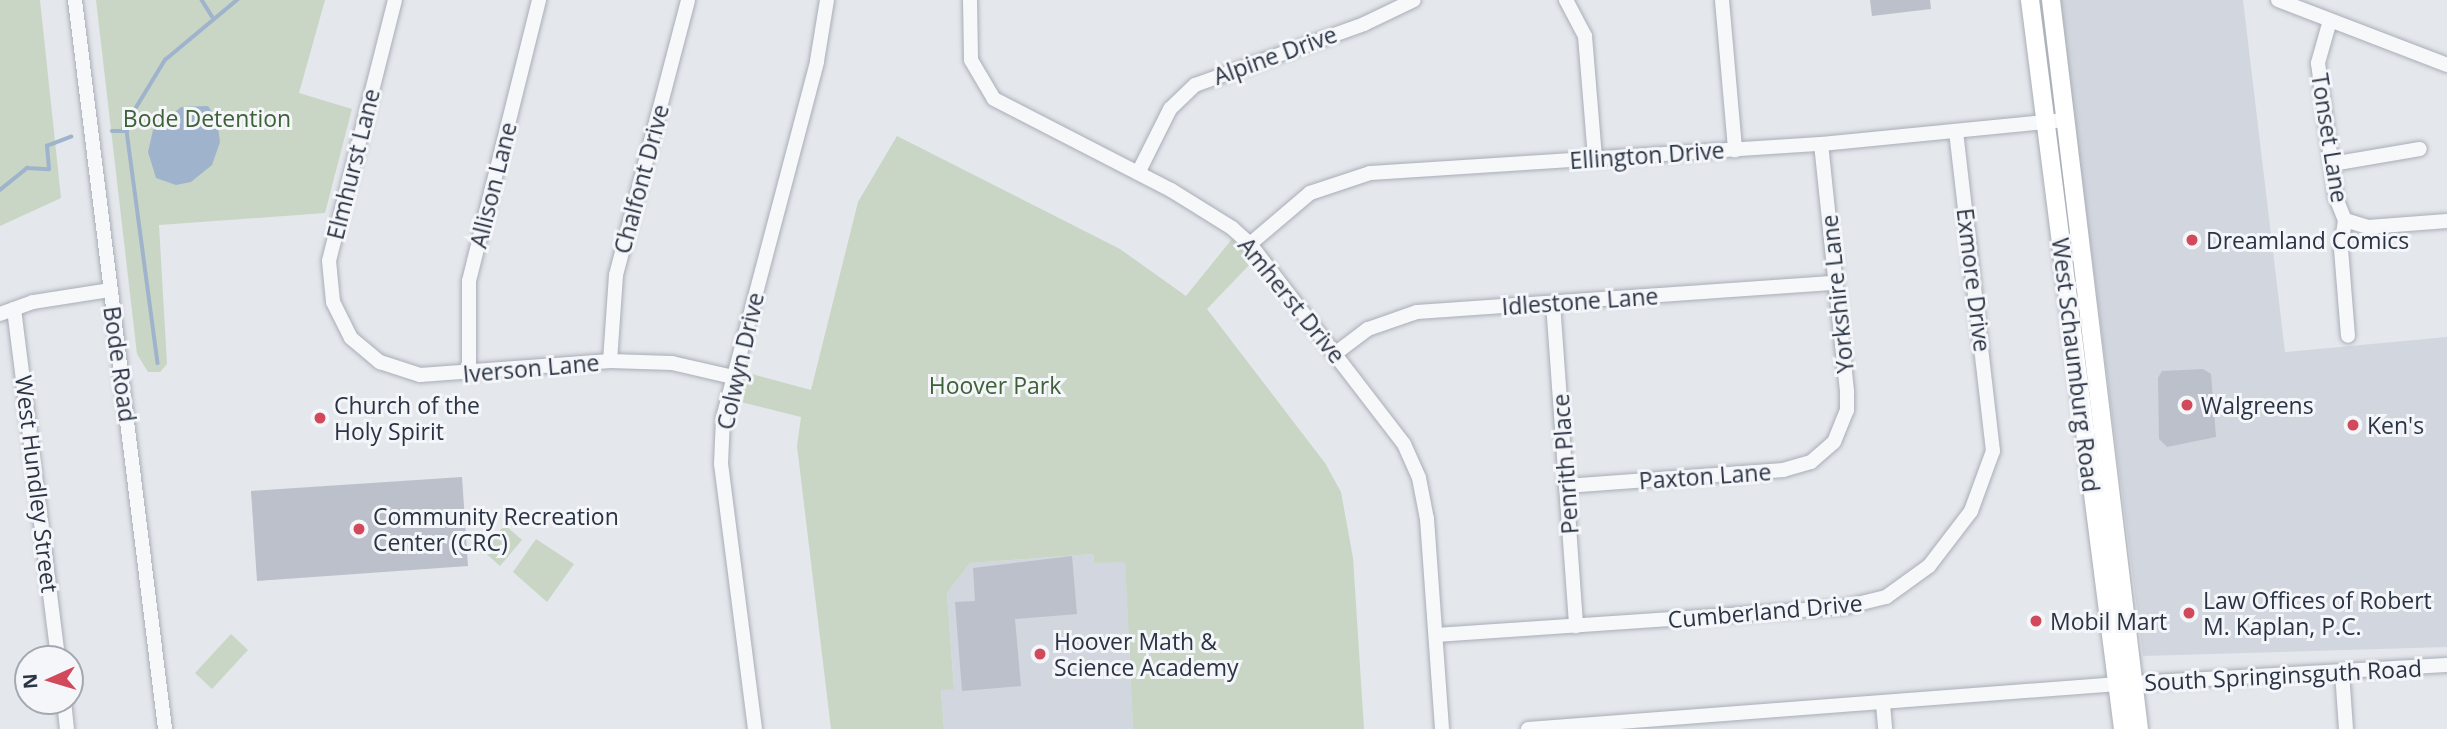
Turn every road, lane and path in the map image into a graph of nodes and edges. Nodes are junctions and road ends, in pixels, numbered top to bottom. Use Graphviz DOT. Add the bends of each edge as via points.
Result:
graph roads {
  1 [pos="75,0"];
  2 [pos="395,0"];
  3 [pos="539,0"];
  4 [pos="688,0"];
  5 [pos="827,0"];
  6 [pos="970,0"];
  7 [pos="1414,0"];
  8 [pos="1566,0"];
  9 [pos="1722,0"];
  10 [pos="2031,0"];
  11 [pos="2051,0"];
  12 [pos="2278,0"];
  13 [pos="2329,24"];
  14 [pos="2447,65"];
  15 [pos="2066,120"];
  16 [pos="2046,123"];
  17 [pos="1955,131"];
  18 [pos="1821,144"];
  19 [pos="2420,149"];
  20 [pos="1735,150"];
  21 [pos="1595,158"];
  22 [pos="2332,164"];
  23 [pos="1138,173"];
  24 [pos="2344,220"];
  25 [pos="2447,221"];
  26 [pos="1250,244"];
  27 [pos="1835,283"];
  28 [pos="110,290"];
  29 [pos="1553,303"];
  30 [pos="7,311"];
  31 [pos="345,328"];
  32 [pos="2348,336"];
  33 [pos="1336,353"];
  34 [pos="610,361"];
  35 [pos="469,373"];
  36 [pos="733,377"];
  37 [pos="1993,428"];
  38 [pos="1834,442"];
  39 [pos="1566,486"];
  40 [pos="1576,626"];
  41 [pos="1436,635"];
  42 [pos="56,645"];
  43 [pos="2447,665"];
  44 [pos="2342,672"];
  45 [pos="2126,683"];
  46 [pos="1883,704"];
  47 [pos="165,729"];
  48 [pos="755,729"];
  49 [pos="1442,729"];
  50 [pos="1528,729"];
  51 [pos="1885,729"];
  52 [pos="2123,729"];
  53 [pos="2139,729"];
  54 [pos="2346,729"];
  1 -- 28 [label="street, Bode Road"];
  2 -- 31 [label="street, Elmhurst Lane" via="329,261 329,289"];
  3 -- 35 [label="street, Allison Lane" via="469,281"];
  4 -- 34 [label="street, Chalfont Drive" via="616,275"];
  5 -- 36 [label="street, Colwyn Drive" via="817,61"];
  6 -- 23 [label="street, Amherst Drive" via="971,60 994,99"];
  7 -- 23 [label="street, Alpine Drive" via="1364,24 1195,86 1170,109"];
  8 -- 21 [label="street" via="1588,52"];
  9 -- 20 [label="street"];
  10 -- 16 [label="main road, West Schaumburg Road"];
  11 -- 15 [label="main road, West Schaumburg Road"];
  12 -- 13 [label="street"];
  13 -- 14 [label="street"];
  13 -- 22 [label="street, Tonset Lane" via="2318,63"];
  15 -- 16 [label="street, Ellington Drive"];
  15 -- 45 [label="main road, West Schaumburg Road"];
  16 -- 17 [label="street, Ellington Drive"];
  16 -- 45 [label="main road, West Schaumburg Road"];
  17 -- 18 [label="street, Ellington Drive"];
  17 -- 37 [label="street, Exmore Drive"];
  18 -- 20 [label="street, Ellington Drive"];
  18 -- 27 [label="street, Yorkshire Lane"];
  19 -- 22 [label="street"];
  20 -- 21 [label="street, Ellington Drive"];
  21 -- 26 [label="street, Ellington Drive" via="1351,177 1292,204"];
  22 -- 24 [label="street, Tonset Lane"];
  23 -- 26 [label="street, Amherst Drive" via="1198,204"];
  24 -- 25 [label="street" via="2368,227"];
  24 -- 32 [label="street, Tonset Lane" via="2341,249"];
  26 -- 33 [label="street, Amherst Drive"];
  27 -- 29 [label="street, Idlestone Lane"];
  27 -- 38 [label="street, Yorkshire Lane" via="1847,391 1844,419"];
  28 -- 30 [label="street"];
  28 -- 47 [label="street, Bode Road"];
  29 -- 33 [label="street, Idlestone Lane" via="1399,316 1368,329"];
  29 -- 39 [label="street, Penrith Place"];
  30 -- 42 [label="street, West Hundley Street"];
  31 -- 35 [label="street, Iverson Lane" via="362,350 389,367 428,376"];
  33 -- 41 [label="street, Amherst Drive" via="1404,444 1419,478"];
  34 -- 35 [label="street, Iverson Lane"];
  34 -- 36 [label="street, Iverson Lane" via="672,363"];
  36 -- 48 [label="street, Colwyn Drive" via="723,418 722,464"];
  37 -- 40 [label="street, Cumberland Drive" via="1988,472 1971,511 1929,566 1886,597 1846,607"];
  38 -- 39 [label="street, Paxton Lane" via="1811,462 1783,470"];
  39 -- 40 [label="street, Penrith Place"];
  40 -- 41 [label="street, Cumberland Drive"];
  41 -- 49 [label="street, Amherst Drive"];
  43 -- 44 [label="street, South Springinsguth Road"];
  44 -- 45 [label="street, South Springinsguth Road"];
  44 -- 54 [label="street"];
  45 -- 46 [label="street, South Springinsguth Road"];
  45 -- 52 [label="main road, West Schaumburg Road"];
  45 -- 53 [label="main road, West Schaumburg Road"];
  46 -- 50 [label="street, South Springinsguth Road"];
  46 -- 51 [label="street"];
}
